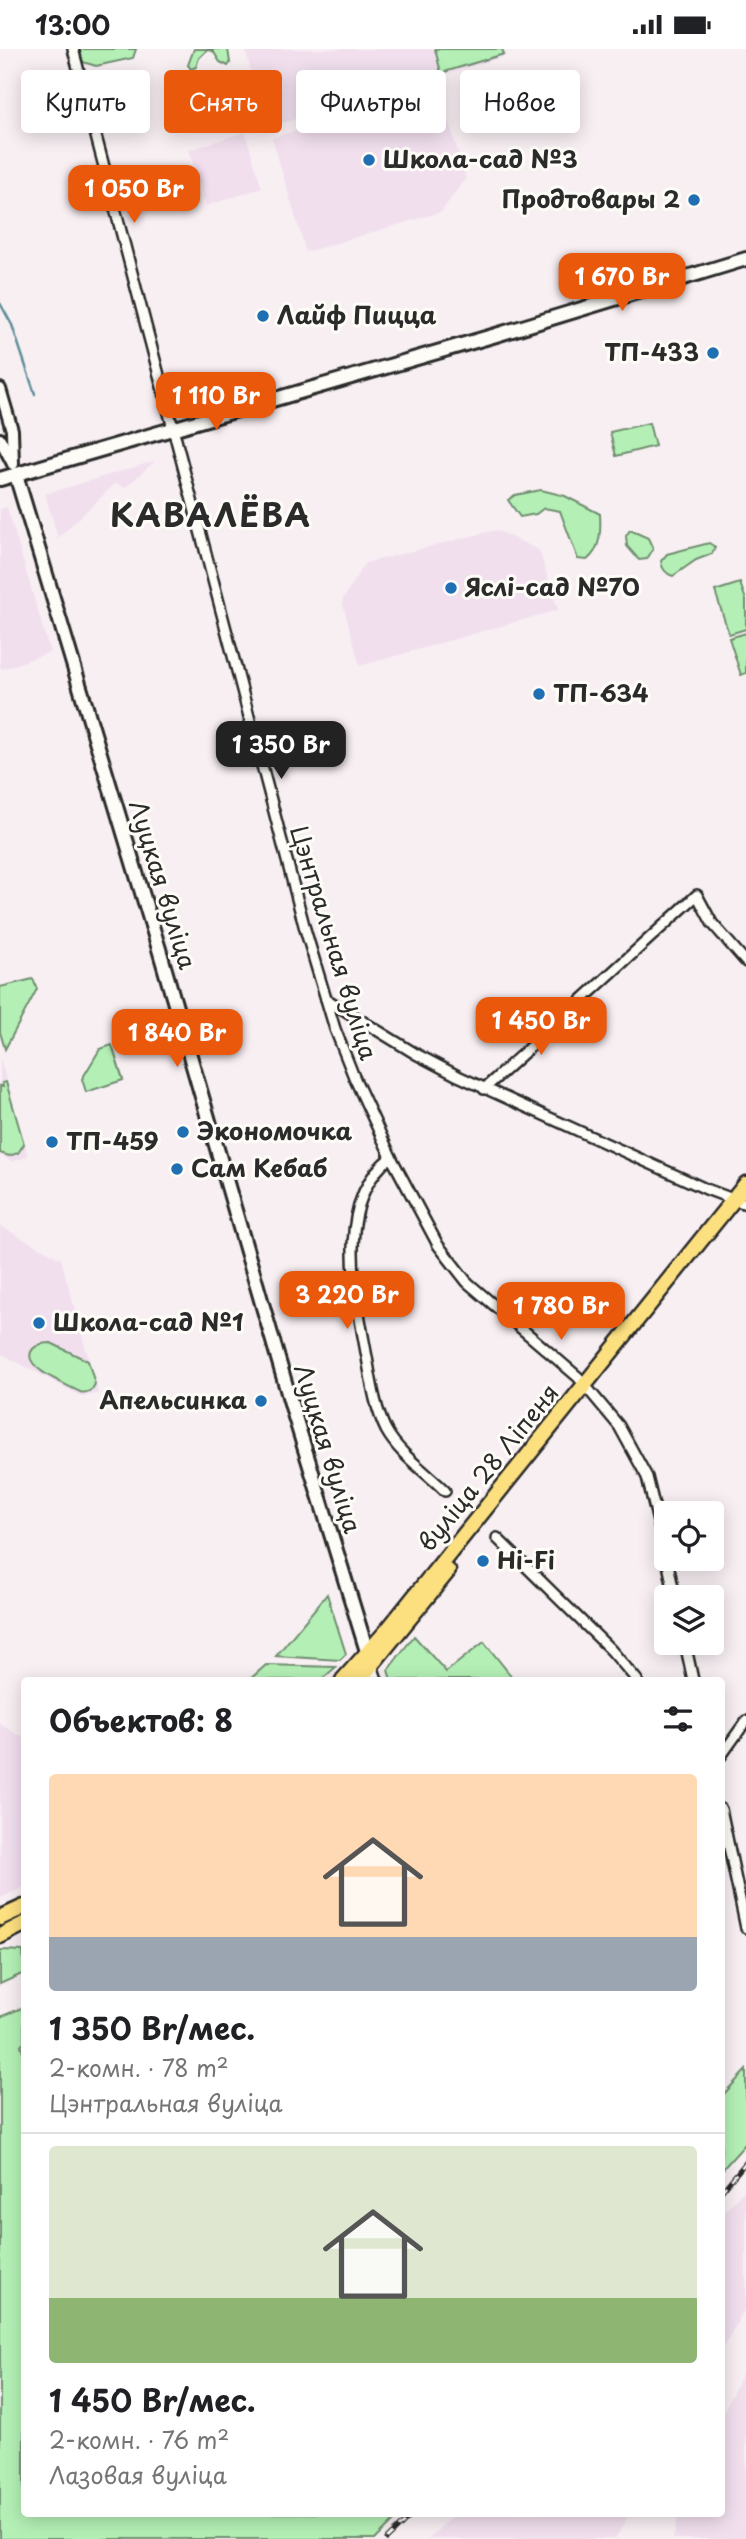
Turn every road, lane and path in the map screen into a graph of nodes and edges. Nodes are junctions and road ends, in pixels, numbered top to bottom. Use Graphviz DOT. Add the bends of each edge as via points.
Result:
graph roads {
  1 [pos="73,49"];
  2 [pos="746,259"];
  3 [pos="0,389"];
  4 [pos="172,429"];
  5 [pos="0,439"];
  6 [pos="14,469"];
  7 [pos="0,479"];
  8 [pos="746,963"];
  9 [pos="326,999"];
  10 [pos="485,1089"];
  11 [pos="391,1157"];
  12 [pos="746,1184"];
  13 [pos="742,1201"];
  14 [pos="588,1388"];
  15 [pos="445,1491"];
  16 [pos="654,1501"];
  17 [pos="497,1538"];
  18 [pos="688,1655"];
  19 [pos="370,1659"];
  20 [pos="347,1677"];
  21 [pos="361,1677"];
  22 [pos="376,1677"];
  23 [pos="634,1677"];
  24 [pos="693,1677"];
  25 [pos="746,1721"];
  26 [pos="725,1750"];
  27 [pos="725,1828"];
  28 [pos="21,1908"];
  29 [pos="0,1918"];
  30 [pos="21,1926"];
  31 [pos="746,1928"];
  32 [pos="0,1936"];
  1 -- 4 [label="street, Цэнтральная вуліца"];
  2 -- 4 [label="main road"];
  3 -- 6 [label="street, Луцкая вуліца" via="12,430"];
  4 -- 6 [label="main road"];
  4 -- 9 [label="street, Цэнтральная вуліца"];
  5 -- 6 [label="street, Луцкая вуліца"];
  6 -- 7 [label="main road"];
  6 -- 19 [label="main road, Луцкая вуліца"];
  8 -- 10 [label="street" via="712,923 697,895"];
  9 -- 10 [label="street" via="416,1054"];
  9 -- 11 [label="street, Цэнтральная вуліца" via="354,1077"];
  10 -- 13 [label="street"];
  11 -- 14 [label="street, Цэнтральная вуліца" via="452,1264"];
  11 -- 15 [label="street" via="371,1179 356,1220 352,1263 359,1315 374,1395 387,1430"];
  12 -- 13 [label="main road, вуліца 28 Ліпеня"];
  13 -- 14 [label="main road, вуліца 28 Ліпеня"];
  14 -- 16 [label="street, Цэнтральная вуліца" via="619,1426 642,1465"];
  14 -- 19 [label="main road, вуліца 28 Ліпеня"];
  17 -- 23 [label="street"];
  18 -- 24 [label="street"];
  19 -- 20 [label="main road, вуліца 28 Ліпеня"];
  19 -- 21 [label="main road, вуліца 28 Ліпеня"];
  19 -- 22 [label="street, Луцкая вуліца"];
  25 -- 26 [label="street"];
  27 -- 31 [label="street"];
  28 -- 29 [label="main road"];
  30 -- 32 [label="main road"];
}
